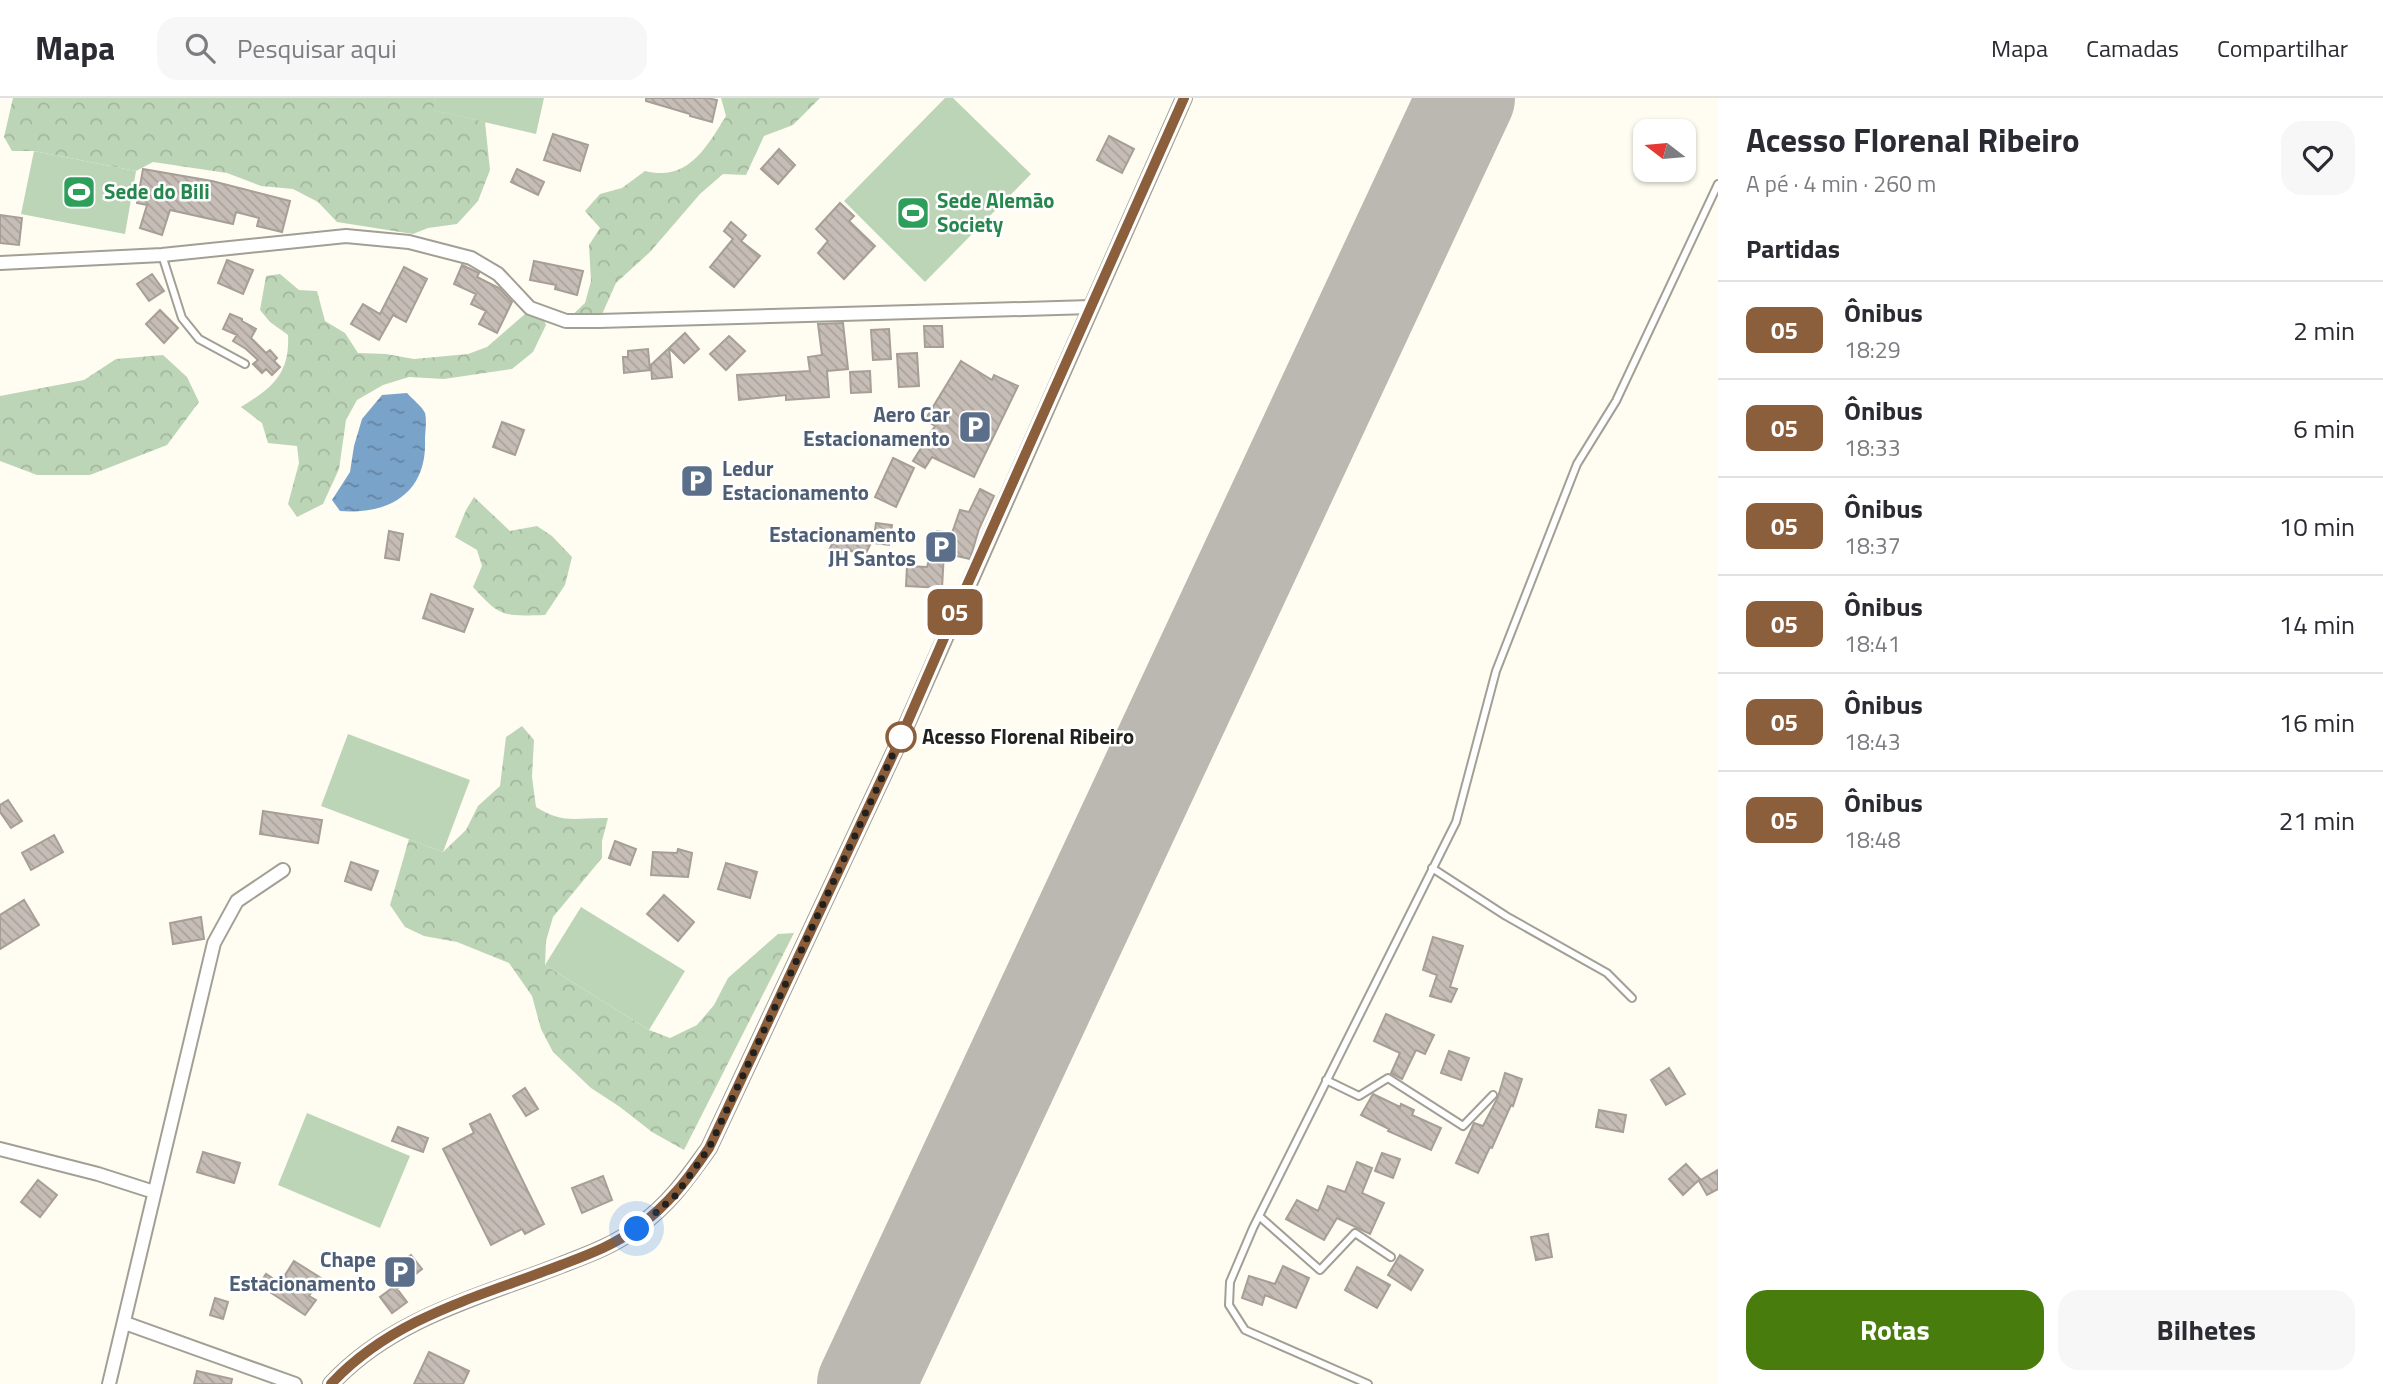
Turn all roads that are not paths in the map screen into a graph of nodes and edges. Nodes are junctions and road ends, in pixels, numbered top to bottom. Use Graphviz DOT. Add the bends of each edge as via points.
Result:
graph roads {
  1 [pos="1184,98"];
  2 [pos="1718,184"];
  3 [pos="162,255"];
  4 [pos="0,263"];
  5 [pos="1091,307"];
  6 [pos="245,364"];
  7 [pos="1432,868"];
  8 [pos="283,870"];
  9 [pos="1632,998"];
  10 [pos="1326,1080"];
  11 [pos="1493,1095"];
  12 [pos="0,1149"];
  13 [pos="154,1192"];
  14 [pos="1259,1216"];
  15 [pos="1391,1257"];
  16 [pos="125,1323"];
  17 [pos="109,1384"];
  18 [pos="295,1384"];
  19 [pos="331,1384"];
  20 [pos="1368,1384"];
  1 -- 5 [label="street"];
  2 -- 7 [label="lane" via="1616,401 1577,464 1496,671 1456,822"];
  3 -- 4 [label="street"];
  3 -- 5 [label="street" via="346,236 409,242 471,258 498,274 530,308 566,321"];
  3 -- 6 [label="lane" via="182,318 199,339"];
  5 -- 19 [label="street" via="874,794 709,1148 676,1195 637,1229 598,1250 414,1321 366,1351"];
  7 -- 9 [label="lane" via="1607,973"];
  7 -- 10 [label="lane"];
  8 -- 13 [label="street" via="237,901 214,943"];
  10 -- 11 [label="lane" via="1359,1096 1388,1078 1463,1126"];
  10 -- 14 [label="lane"];
  12 -- 13 [label="street"];
  13 -- 16 [label="street"];
  14 -- 15 [label="lane" via="1320,1270 1355,1233"];
  14 -- 20 [label="lane" via="1230,1282 1229,1305 1245,1330"];
  16 -- 17 [label="street"];
  16 -- 18 [label="street"];
}
